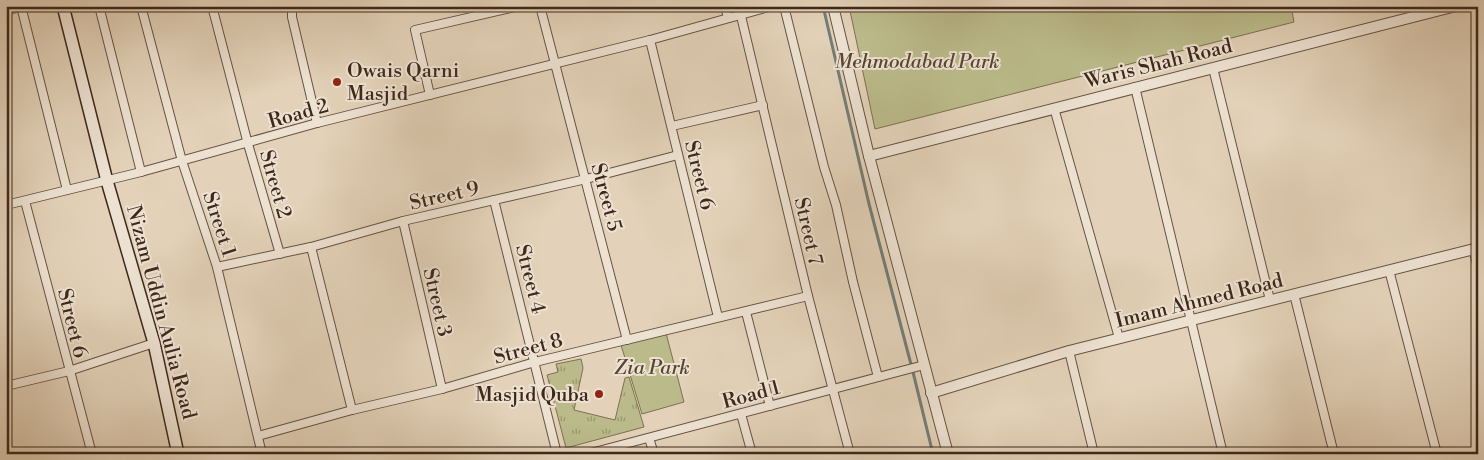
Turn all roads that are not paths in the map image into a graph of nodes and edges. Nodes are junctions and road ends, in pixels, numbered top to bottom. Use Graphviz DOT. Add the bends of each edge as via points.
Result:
graph roads {
  1 [pos="21,6"];
  2 [pos="63,6"];
  3 [pos="99,6"];
  4 [pos="141,6"];
  5 [pos="212,6"];
  6 [pos="292,6"];
  7 [pos="519,6"];
  8 [pos="540,6"];
  9 [pos="725,6"];
  10 [pos="772,6"];
  11 [pos="784,6"];
  12 [pos="833,6"];
  13 [pos="1456,6"];
  14 [pos="6,10"];
  15 [pos="741,16"];
  16 [pos="728,18"];
  17 [pos="650,40"];
  18 [pos="554,63"];
  19 [pos="1213,68"];
  20 [pos="1135,88"];
  21 [pos="430,95"];
  22 [pos="763,105"];
  23 [pos="1054,108"];
  24 [pos="318,123"];
  25 [pos="672,126"];
  26 [pos="248,144"];
  27 [pos="678,155"];
  28 [pos="870,156"];
  29 [pos="182,160"];
  30 [pos="141,172"];
  31 [pos="586,179"];
  32 [pos="108,181"];
  33 [pos="67,190"];
  34 [pos="494,200"];
  35 [pos="25,201"];
  36 [pos="6,205"];
  37 [pos="403,221"];
  38 [pos="311,247"];
  39 [pos="1475,249"];
  40 [pos="280,254"];
  41 [pos="217,267"];
  42 [pos="1478,268"];
  43 [pos="1389,270"];
  44 [pos="1294,294"];
  45 [pos="808,296"];
  46 [pos="1270,300"];
  47 [pos="746,312"];
  48 [pos="718,317"];
  49 [pos="1190,320"];
  50 [pos="1119,338"];
  51 [pos="627,340"];
  52 [pos="154,343"];
  53 [pos="1069,351"];
  54 [pos="535,362"];
  55 [pos="919,367"];
  56 [pos="69,371"];
  57 [pos="878,377"];
  58 [pos="6,386"];
  59 [pos="442,389"];
  60 [pos="833,389"];
  61 [pos="931,392"];
  62 [pos="770,406"];
  63 [pos="352,410"];
  64 [pos="741,414"];
  65 [pos="258,436"];
  66 [pos="649,438"];
  67 [pos="92,454"];
  68 [pos="178,454"];
  69 [pos="262,454"];
  70 [pos="557,454"];
  71 [pos="587,454"];
  72 [pos="654,454"];
  73 [pos="752,454"];
  74 [pos="850,454"];
  75 [pos="948,454"];
  76 [pos="1094,454"];
  77 [pos="1222,454"];
  78 [pos="1334,454"];
  79 [pos="1437,454"];
  1 -- 14 [label="street"];
  1 -- 33 [label="street"];
  2 -- 32 [label="main road, Nizam Uddin Aulia Road"];
  3 -- 30 [label="street"];
  4 -- 29 [label="street, Street 1"];
  5 -- 26 [label="street, Street 2"];
  6 -- 24 [label="street" via="292,22"];
  7 -- 21 [label="street" via="415,30"];
  8 -- 18 [label="street, Street 5"];
  9 -- 16 [label="street"];
  10 -- 15 [label="street, Road 2"];
  11 -- 57 [label="street"];
  12 -- 28 [label="street"];
  13 -- 19 [label="street, Waris Shah Road"];
  15 -- 16 [label="street, Road 2"];
  15 -- 22 [label="street, Street 7"];
  16 -- 17 [label="street, Road 2"];
  17 -- 18 [label="street, Road 2"];
  17 -- 25 [label="street, Street 6"];
  18 -- 21 [label="street, Road 2"];
  18 -- 31 [label="street, Street 5"];
  19 -- 20 [label="street, Waris Shah Road"];
  19 -- 46 [label="street"];
  20 -- 23 [label="street, Waris Shah Road"];
  20 -- 49 [label="street"];
  21 -- 24 [label="street, Road 2"];
  22 -- 25 [label="street"];
  22 -- 45 [label="street, Street 7"];
  23 -- 28 [label="street, Waris Shah Road"];
  23 -- 50 [label="street"];
  24 -- 26 [label="street, Road 2"];
  25 -- 27 [label="street, Street 6"];
  26 -- 29 [label="street, Road 2"];
  26 -- 40 [label="street, Street 2"];
  27 -- 31 [label="street, Street 9"];
  27 -- 48 [label="street, Street 6"];
  28 -- 55 [label="street"];
  29 -- 30 [label="street, Road 2"];
  29 -- 41 [label="street, Street 1"];
  30 -- 32 [label="street, Road 2"];
  31 -- 34 [label="street, Street 9"];
  31 -- 51 [label="street, Street 5"];
  32 -- 33 [label="street, Road 2"];
  32 -- 52 [label="main road, Nizam Uddin Aulia Road"];
  33 -- 35 [label="street, Road 2"];
  34 -- 37 [label="street, Street 9"];
  34 -- 54 [label="street, Street 4"];
  35 -- 36 [label="street, Road 2"];
  35 -- 56 [label="street, Street 6"];
  37 -- 38 [label="street, Street 9"];
  37 -- 59 [label="street, Street 3"];
  38 -- 40 [label="street, Street 9"];
  38 -- 63 [label="street"];
  39 -- 42 [label="street"];
  39 -- 43 [label="street, Imam Ahmed Road"];
  40 -- 41 [label="street, Street 9"];
  41 -- 65 [label="street, Street 1"];
  43 -- 44 [label="street, Imam Ahmed Road"];
  43 -- 79 [label="street"];
  44 -- 46 [label="street, Imam Ahmed Road"];
  44 -- 78 [label="street"];
  45 -- 47 [label="street, Street 8"];
  45 -- 60 [label="street, Street 7"];
  46 -- 49 [label="street, Imam Ahmed Road"];
  47 -- 48 [label="street, Street 8"];
  47 -- 62 [label="street"];
  48 -- 51 [label="street, Street 8"];
  49 -- 50 [label="street, Imam Ahmed Road"];
  49 -- 77 [label="street"];
  50 -- 53 [label="street, Imam Ahmed Road"];
  51 -- 54 [label="street, Street 8"];
  52 -- 56 [label="street"];
  52 -- 68 [label="main road, Nizam Uddin Aulia Road"];
  53 -- 61 [label="street, Imam Ahmed Road"];
  53 -- 76 [label="street"];
  54 -- 59 [label="street, Street 8"];
  54 -- 70 [label="street, Street 4"];
  55 -- 57 [label="street, Road 1"];
  55 -- 61 [label="street"];
  56 -- 58 [label="street"];
  56 -- 67 [label="street, Street 6"];
  57 -- 60 [label="street, Road 1"];
  59 -- 63 [label="street, Street 8"];
  60 -- 62 [label="street, Road 1"];
  60 -- 74 [label="street, Street 7"];
  61 -- 75 [label="street"];
  62 -- 64 [label="street, Road 1"];
  63 -- 65 [label="street, Street 8"];
  64 -- 66 [label="street, Road 1"];
  64 -- 73 [label="street"];
  65 -- 69 [label="street, Street 1"];
  66 -- 71 [label="street, Road 1"];
  66 -- 72 [label="street"];
}
